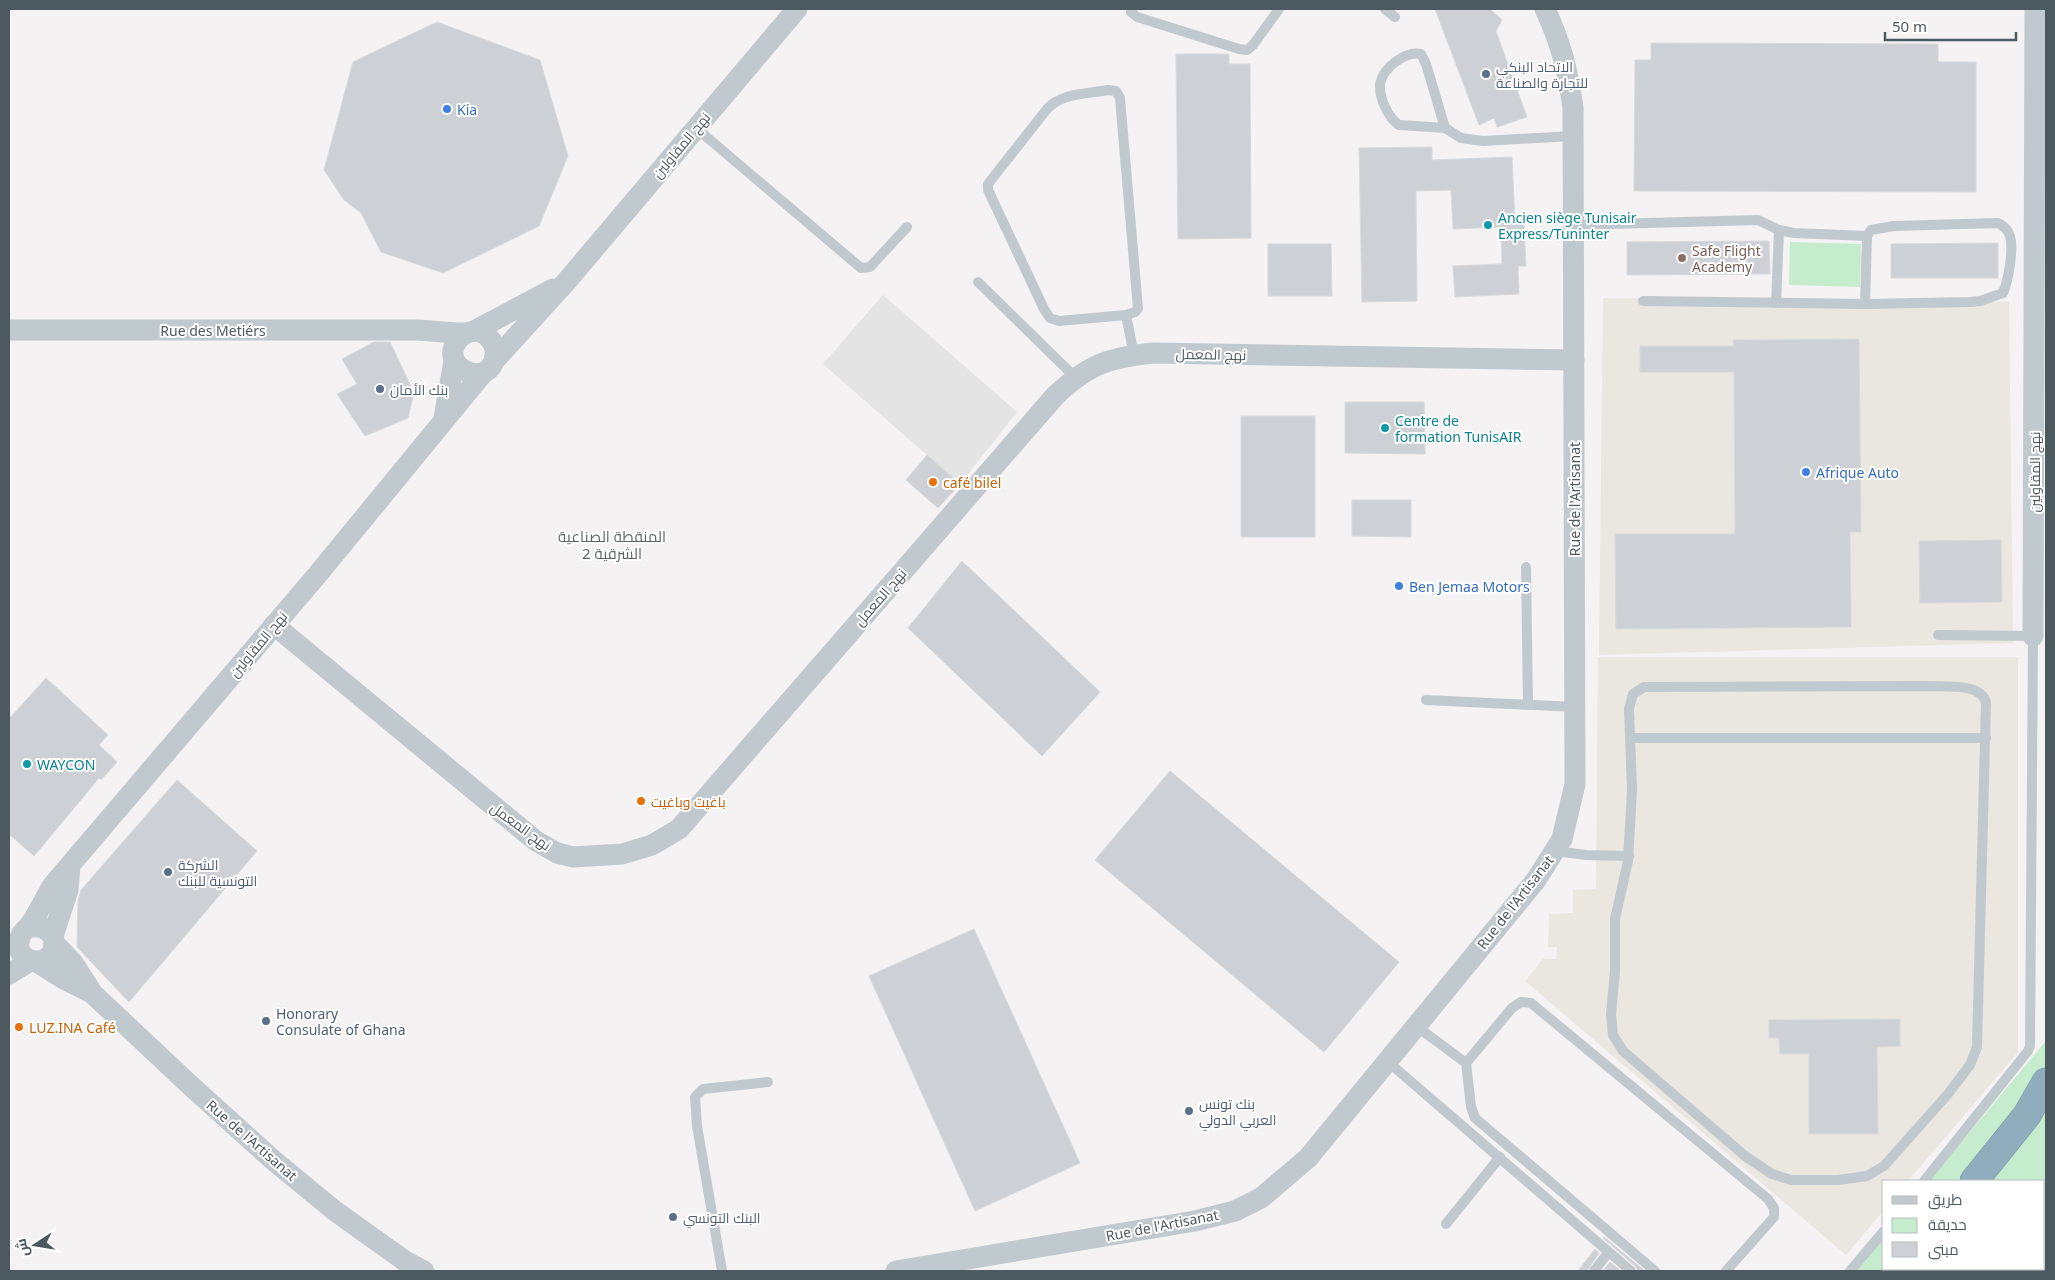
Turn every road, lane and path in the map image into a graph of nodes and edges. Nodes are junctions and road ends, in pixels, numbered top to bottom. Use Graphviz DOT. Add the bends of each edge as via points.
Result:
graph roads {
  1 [pos="797,9"];
  2 [pos="1132,9"];
  3 [pos="1279,9"];
  4 [pos="1385,9"];
  5 [pos="1546,9"];
  6 [pos="2036,9"];
  7 [pos="1395,17"];
  8 [pos="696,128"];
  9 [pos="1444,128"];
  10 [pos="1573,136"];
  11 [pos="1574,226"];
  12 [pos="907,227"];
  13 [pos="1779,230"];
  14 [pos="1867,236"];
  15 [pos="566,282"];
  16 [pos="978,282"];
  17 [pos="1643,301"];
  18 [pos="1776,303"];
  19 [pos="1865,304"];
  20 [pos="1126,315"];
  21 [pos="9,330"];
  22 [pos="418,330"];
  23 [pos="470,332"];
  24 [pos="1134,355"];
  25 [pos="454,357"];
  26 [pos="1574,360"];
  27 [pos="488,367"];
  28 [pos="1076,377"];
  29 [pos="444,421"];
  30 [pos="1526,567"];
  31 [pos="274,625"];
  32 [pos="1938,635"];
  33 [pos="2033,636"];
  34 [pos="1426,700"];
  35 [pos="1528,706"];
  36 [pos="1575,707"];
  37 [pos="1630,738"];
  38 [pos="1986,738"];
  39 [pos="1555,851"];
  40 [pos="1628,856"];
  41 [pos="70,866"];
  42 [pos="19,936"];
  43 [pos="54,940"];
  44 [pos="34,961"];
  45 [pos="9,974"];
  46 [pos="93,994"];
  47 [pos="1416,1026"];
  48 [pos="1387,1061"];
  49 [pos="1466,1063"];
  50 [pos="768,1082"];
  51 [pos="2046,1082"];
  52 [pos="1500,1157"];
  53 [pos="1925,1180"];
  54 [pos="1975,1180"];
  55 [pos="1446,1224"];
  56 [pos="1882,1233"];
  57 [pos="1608,1253"];
  58 [pos="424,1271"];
  59 [pos="722,1271"];
  60 [pos="896,1271"];
  61 [pos="1594,1271"];
  62 [pos="1631,1271"];
  63 [pos="1655,1271"];
  64 [pos="1726,1271"];
  65 [pos="1850,1271"];
  1 -- 8 [label="street, نهج المقاولين"];
  2 -- 3 [label="lane" via="1137,17 1247,50"];
  4 -- 7 [label="lane"];
  5 -- 10 [label="street, Rue de l'Artisanat" via="1569,73"];
  6 -- 33 [label="street, نهج المقاولين"];
  8 -- 12 [label="lane" via="861,268 870,268"];
  8 -- 15 [label="street, نهج المقاولين"];
  9 -- 9 [label="lane" via="1409,127 1392,121 1382,99 1380,84 1384,73 1400,59 1412,53 1421,54"];
  9 -- 10 [label="lane" via="1461,138 1482,141"];
  10 -- 11 [label="street, Rue de l'Artisanat"];
  11 -- 13 [label="lane" via="1758,220"];
  11 -- 26 [label="street, Rue de l'Artisanat"];
  13 -- 14 [label="lane"];
  13 -- 18 [label="lane"];
  14 -- 19 [label="lane"];
  14 -- 19 [label="lane" via="1875,229 1894,226 1998,223 2005,227 2011,243 2008,282 2003,293 1994,297 1970,302"];
  15 -- 23 [label="street, نهج المقاولين"];
  15 -- 27 [label="street, نهج المقاولين"];
  16 -- 28 [label="lane"];
  17 -- 18 [label="lane"];
  18 -- 19 [label="lane"];
  20 -- 20 [label="lane" via="1138,309 1120,98 1116,91 1108,90 1060,98 1046,109 988,184 988,190 1050,318"];
  20 -- 24 [label="lane"];
  21 -- 22 [label="street, Rue des Metiérs"];
  22 -- 23 [label="street, Rue des Metiérs"];
  22 -- 25 [label="street"];
  23 -- 25 [label="street" via="454,345"];
  23 -- 27 [label="street" via="482,333 494,344 496,352"];
  24 -- 26 [label="street, نهج المعمل"];
  24 -- 28 [label="street, نهج المعمل" via="1121,356"];
  25 -- 27 [label="street" via="459,368 466,373"];
  25 -- 29 [label="street"];
  26 -- 36 [label="street, Rue de l'Artisanat"];
  27 -- 29 [label="street, نهج المقاولين"];
  28 -- 31 [label="street, نهج المعمل" via="1049,403 679,829 652,845 622,854 573,857 557,853 536,841"];
  29 -- 31 [label="street, نهج المقاولين"];
  30 -- 35 [label="lane"];
  31 -- 41 [label="street, نهج المقاولين"];
  32 -- 33 [label="lane"];
  33 -- 53 [label="lane" via="2030,1046"];
  34 -- 35 [label="lane"];
  35 -- 36 [label="lane"];
  36 -- 39 [label="street, Rue de l'Artisanat" via="1575,784 1562,839"];
  37 -- 38 [label="lane"];
  37 -- 38 [label="lane" via="1629,709 1634,694 1644,687 1925,686 1965,687 1980,692 1986,703"];
  37 -- 40 [label="lane" via="1632,790"];
  38 -- 40 [label="lane" via="1977,1047 1970,1065 1948,1094 1884,1166 1867,1176 1791,1180 1772,1174 1745,1156 1623,1050 1614,1035 1611,1014 1615,919"];
  39 -- 40 [label="lane"];
  39 -- 47 [label="street, Rue de l'Artisanat" via="1536,880"];
  41 -- 42 [label="street, نهج المقاولين" via="53,885"];
  41 -- 43 [label="street" via="68,890"];
  42 -- 43 [label="street" via="43,927"];
  42 -- 44 [label="street" via="20,951 24,957"];
  43 -- 44 [label="street" via="50,956"];
  43 -- 46 [label="street, Rue de l'Artisanat"];
  44 -- 45 [label="street"];
  44 -- 46 [label="street, Rue de l'Artisanat"];
  46 -- 58 [label="street, Rue de l'Artisanat" via="273,1160 334,1211"];
  47 -- 48 [label="street, Rue de l'Artisanat"];
  47 -- 49 [label="lane"];
  48 -- 52 [label="lane"];
  48 -- 60 [label="street, Rue de l'Artisanat" via="1308,1158 1261,1198 1235,1211 1195,1221"];
  49 -- 63 [label="lane" via="1475,1118"];
  49 -- 64 [label="lane" via="1512,1008 1520,1002 1531,1003 1768,1199 1774,1208 1774,1217"];
  50 -- 59 [label="lane" via="703,1089 695,1097 698,1135"];
  51 -- 54 [label="highway" via="2027,1115"];
  52 -- 55 [label="lane"];
  52 -- 57 [label="lane"];
  56 -- 65 [label="lane"];
  57 -- 61 [label="lane"];
  57 -- 62 [label="lane"];
}
